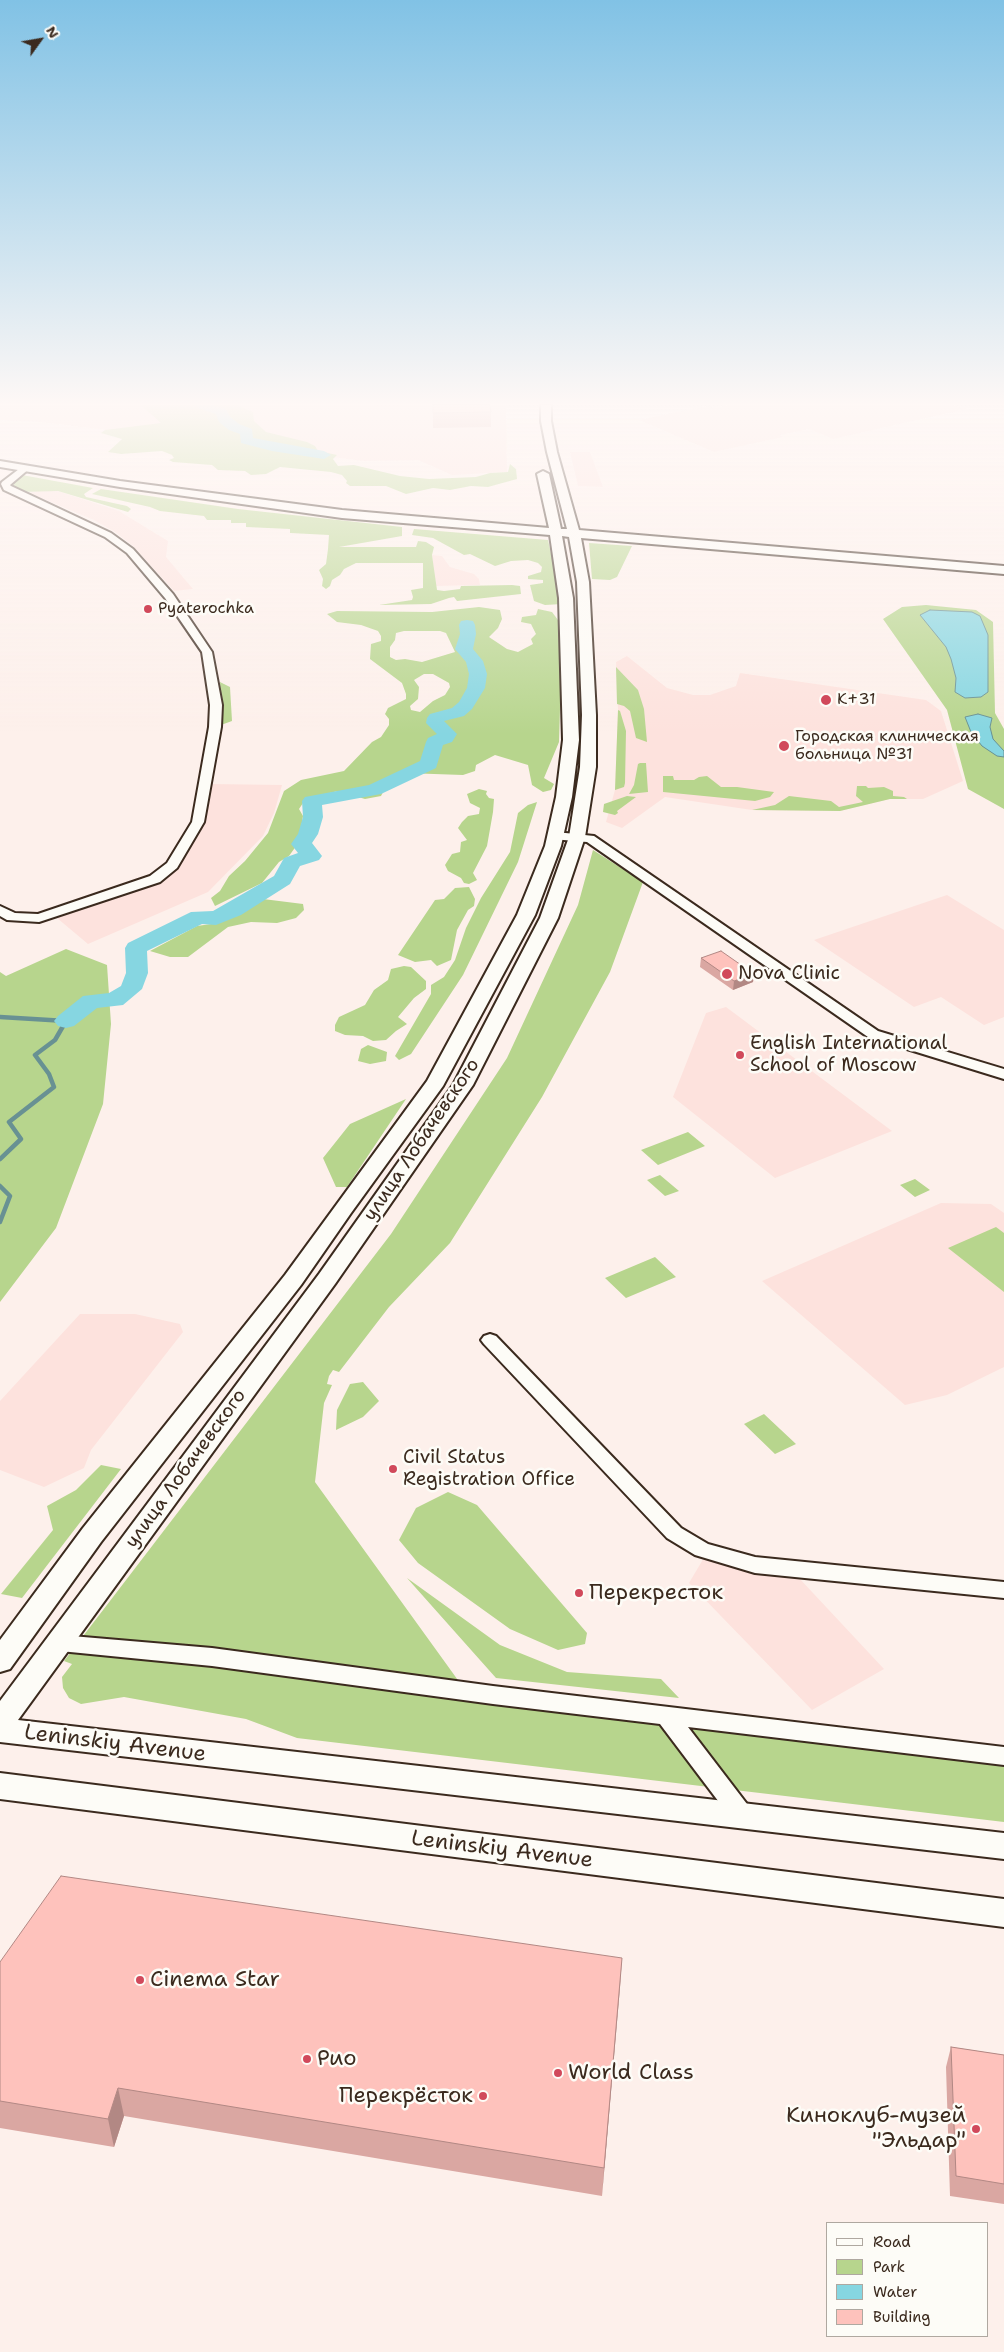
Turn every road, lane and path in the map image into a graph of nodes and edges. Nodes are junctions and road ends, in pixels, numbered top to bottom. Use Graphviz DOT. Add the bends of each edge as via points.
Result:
graph roads {
  1 [pos="65,515"];
  2 [pos="356,515"];
  3 [pos="427,515"];
  4 [pos="551,515"];
  5 [pos="569,515"];
  6 [pos="554,529"];
  7 [pos="574,531"];
  8 [pos="1004,562"];
  9 [pos="1004,570"];
  10 [pos="566,836"];
  11 [pos="0,910"];
  12 [pos="1004,1074"];
  13 [pos="490,1340"];
  14 [pos="1004,1590"];
  15 [pos="60,1643"];
  16 [pos="0,1661"];
  17 [pos="666,1715"];
  18 [pos="0,1723"];
  19 [pos="0,1730"];
  20 [pos="1004,1756"];
  21 [pos="0,1786"];
  22 [pos="742,1815"];
  23 [pos="1004,1846"];
  24 [pos="1004,1913"];
  1 -- 11 [label="street" via="108,535 130,552 169,596 207,652 216,704 215,727 198,822 172,865 155,879 39,918 20,918"];
  2 -- 6 [label="main road"];
  3 -- 6 [label="main road"];
  4 -- 6 [label="main road, улица Лобачевского"];
  5 -- 7 [label="main road, улица Лобачевского"];
  6 -- 7 [label="main road"];
  6 -- 10 [label="main road, улица Лобачевского" via="566,598 571,719 564,797"];
  7 -- 8 [label="main road"];
  7 -- 9 [label="main road"];
  7 -- 10 [label="main road, улица Лобачевского" via="585,599 588,767"];
  10 -- 12 [label="street" via="595,842 873,1034"];
  10 -- 15 [label="main road, улица Лобачевского" via="549,918 463,1085 327,1279"];
  10 -- 16 [label="main road, улица Лобачевского" via="436,1082 293,1280 110,1511"];
  13 -- 14 [label="street" via="674,1533 702,1550 755,1565"];
  15 -- 17 [label="street" via="212,1657"];
  15 -- 18 [label="main road, улица Лобачевского"];
  17 -- 20 [label="street"];
  17 -- 22 [label="street"];
  19 -- 22 [label="main road, Leninskiy Avenue"];
  21 -- 24 [label="main road, Leninskiy Avenue"];
  22 -- 23 [label="main road, Leninskiy Avenue"];
}
